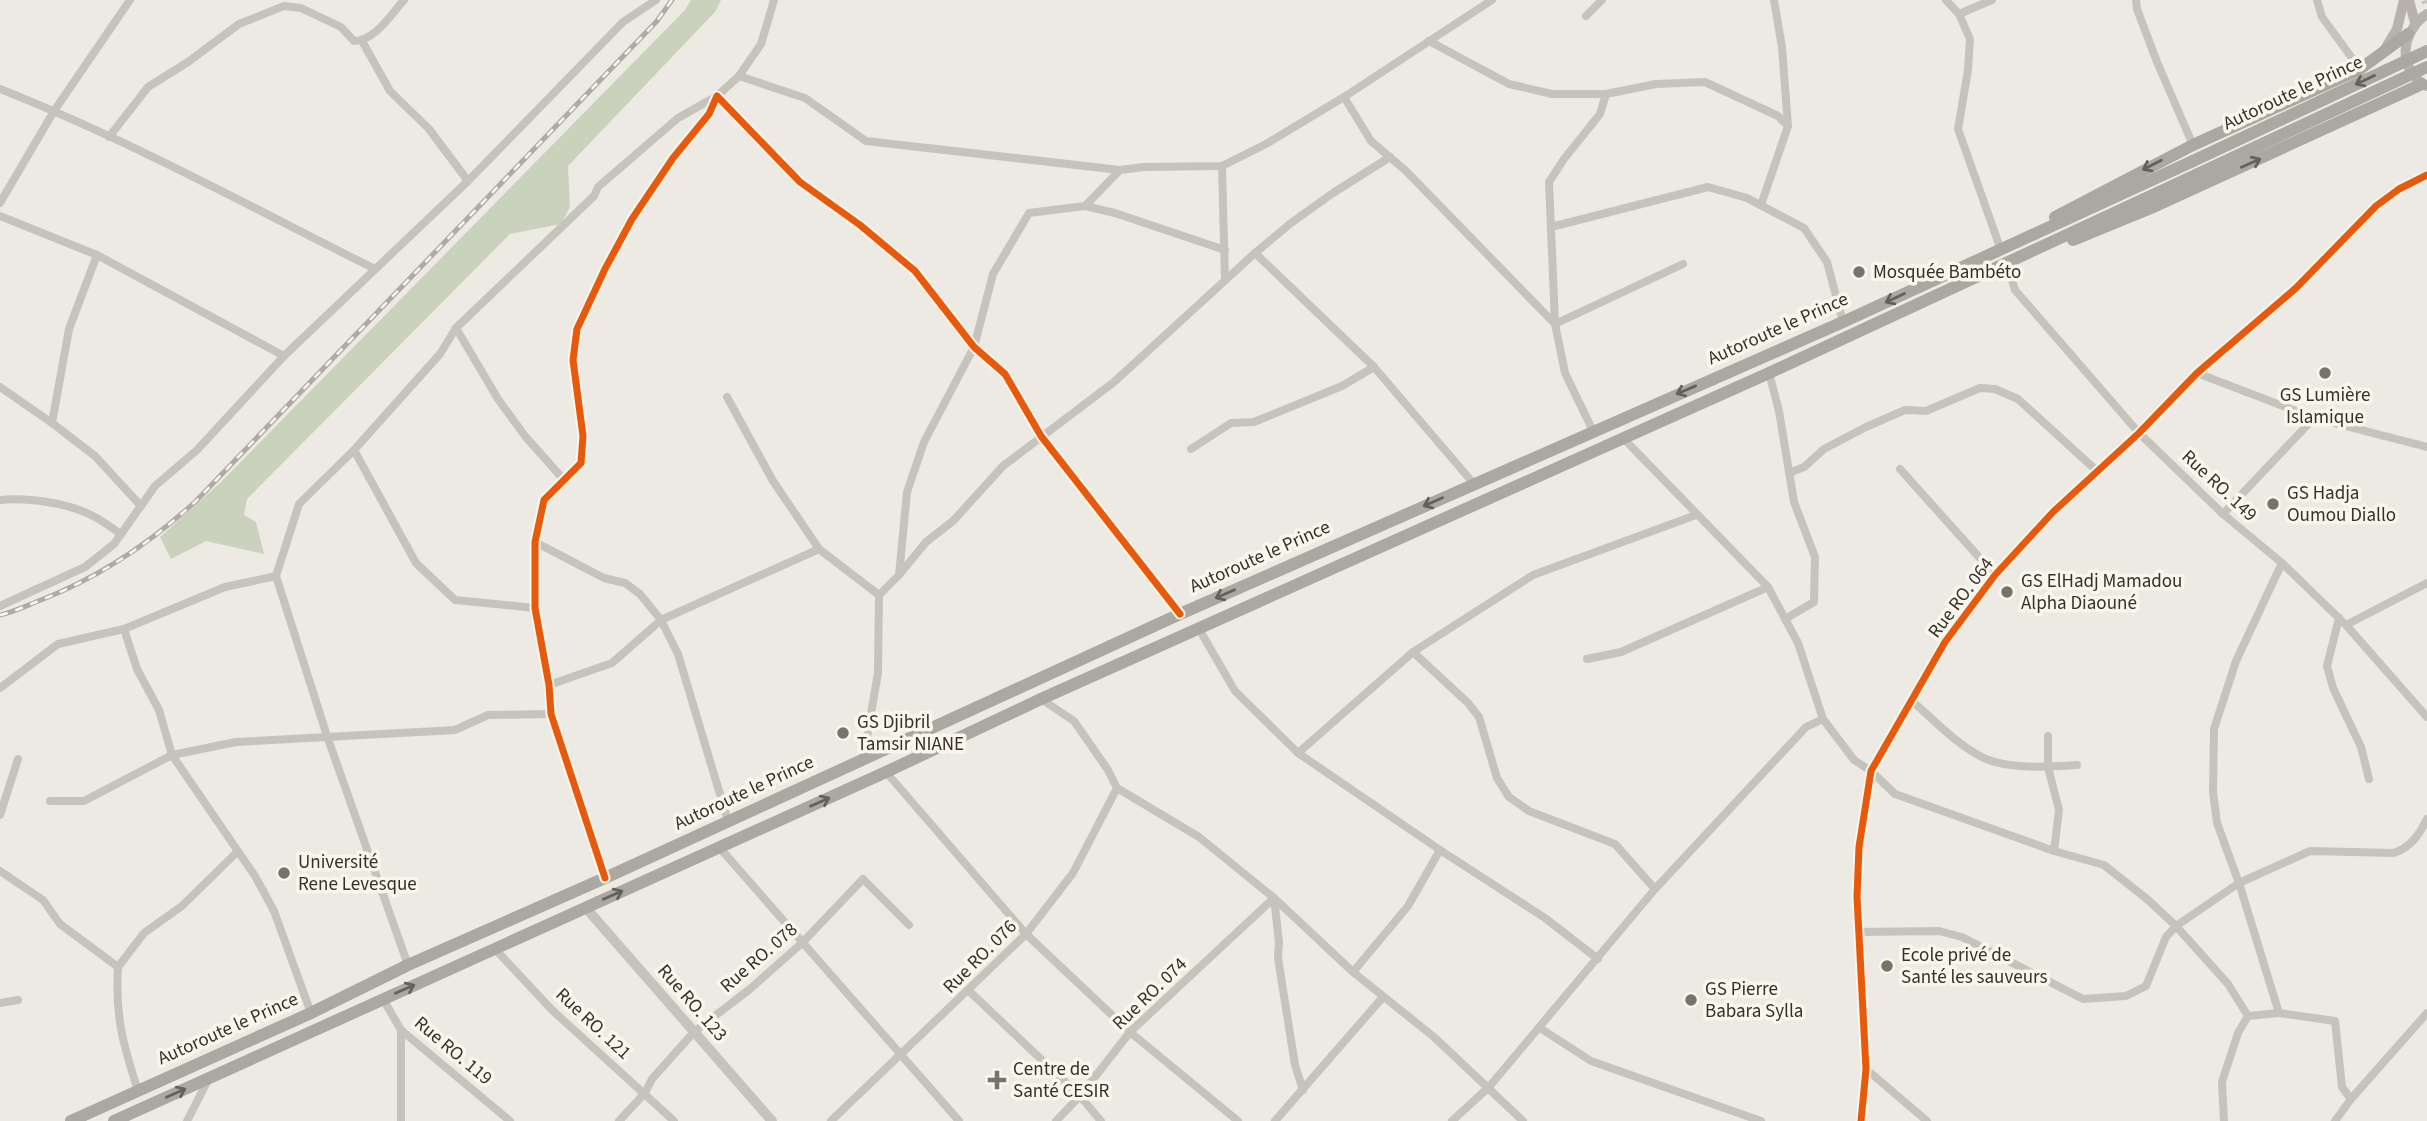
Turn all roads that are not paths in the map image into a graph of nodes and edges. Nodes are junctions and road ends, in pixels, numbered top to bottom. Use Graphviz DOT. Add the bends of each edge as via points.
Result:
graph roads {
  1 [pos="130,0"];
  2 [pos="404,0"];
  3 [pos="656,0"];
  4 [pos="774,0"];
  5 [pos="1492,0"];
  6 [pos="1602,0"];
  7 [pos="1774,0"];
  8 [pos="1946,0"];
  9 [pos="1993,0"];
  10 [pos="2136,0"];
  11 [pos="2317,0"];
  12 [pos="2404,0"];
  13 [pos="2409,0"];
  14 [pos="1959,14"];
  15 [pos="2427,14"];
  16 [pos="1586,16"];
  17 [pos="2411,29"];
  18 [pos="362,41"];
  19 [pos="1429,41"];
  20 [pos="2427,51"];
  21 [pos="2382,54"];
  22 [pos="2427,67"];
  23 [pos="2360,69"];
  24 [pos="739,76"];
  25 [pos="2423,88"];
  26 [pos="0,89"];
  27 [pos="1606,94"];
  28 [pos="717,96"];
  29 [pos="1344,97"];
  30 [pos="54,111"];
  31 [pos="1788,126"];
  32 [pos="109,137"];
  33 [pos="2193,145"];
  34 [pos="1390,157"];
  35 [pos="1222,166"];
  36 [pos="1120,170"];
  37 [pos="2427,175"];
  38 [pos="468,181"];
  39 [pos="0,203"];
  40 [pos="1761,205"];
  41 [pos="1085,206"];
  42 [pos="0,216"];
  43 [pos="1551,227"];
  44 [pos="1226,250"];
  45 [pos="2001,250"];
  46 [pos="1255,253"];
  47 [pos="97,255"];
  48 [pos="1683,264"];
  49 [pos="2007,264"];
  50 [pos="375,269"];
  51 [pos="1225,281"];
  52 [pos="1843,322"];
  53 [pos="1555,324"];
  54 [pos="456,328"];
  55 [pos="974,347"];
  56 [pos="284,356"];
  57 [pos="1374,367"];
  58 [pos="1769,373"];
  59 [pos="2197,373"];
  60 [pos="0,387"];
  61 [pos="727,397"];
  62 [pos="2314,418"];
  63 [pos="52,423"];
  64 [pos="1593,430"];
  65 [pos="2139,433"];
  66 [pos="1041,436"];
  67 [pos="1623,438"];
  68 [pos="2427,447"];
  69 [pos="1191,449"];
  70 [pos="354,450"];
  71 [pos="1899,469"];
  72 [pos="2097,471"];
  73 [pos="1789,473"];
  74 [pos="564,480"];
  75 [pos="1474,484"];
  76 [pos="0,500"];
  77 [pos="141,506"];
  78 [pos="2223,514"];
  79 [pos="1696,515"];
  80 [pos="121,534"];
  81 [pos="535,542"];
  82 [pos="818,549"];
  83 [pos="2282,563"];
  84 [pos="899,575"];
  85 [pos="1995,575"];
  86 [pos="276,576"];
  87 [pos="2427,583"];
  88 [pos="1768,587"];
  89 [pos="878,595"];
  90 [pos="0,606"];
  91 [pos="535,608"];
  92 [pos="1180,614"];
  93 [pos="2339,618"];
  94 [pos="1785,619"];
  95 [pos="661,620"];
  96 [pos="2346,625"];
  97 [pos="124,629"];
  98 [pos="1199,629"];
  99 [pos="1413,652"];
  100 [pos="1587,659"];
  101 [pos="550,685"];
  102 [pos="0,688"];
  103 [pos="1041,699"];
  104 [pos="1912,701"];
  105 [pos="551,714"];
  106 [pos="2427,717"];
  107 [pos="1822,719"];
  108 [pos="327,736"];
  109 [pos="2048,736"];
  110 [pos="1298,753"];
  111 [pos="172,755"];
  112 [pos="18,759"];
  113 [pos="863,760"];
  114 [pos="2077,765"];
  115 [pos="2048,767"];
  116 [pos="1871,771"];
  117 [pos="886,772"];
  118 [pos="2369,779"];
  119 [pos="1117,788"];
  120 [pos="50,801"];
  121 [pos="0,815"];
  122 [pos="2427,819"];
  123 [pos="728,821"];
  124 [pos="719,847"];
  125 [pos="1440,850"];
  126 [pos="2054,851"];
  127 [pos="237,852"];
  128 [pos="0,871"];
  129 [pos="605,878"];
  130 [pos="2239,883"];
  131 [pos="1656,889"];
  132 [pos="1274,898"];
  133 [pos="586,908"];
  134 [pos="909,925"];
  135 [pos="2176,926"];
  136 [pos="1859,932"];
  137 [pos="1027,934"];
  138 [pos="802,943"];
  139 [pos="494,948"];
  140 [pos="1598,958"];
  141 [pos="408,965"];
  142 [pos="118,967"];
  143 [pos="1353,972"];
  144 [pos="968,990"];
  145 [pos="1383,997"];
  146 [pos="383,999"];
  147 [pos="18,1000"];
  148 [pos="0,1003"];
  149 [pos="311,1013"];
  150 [pos="2278,1013"];
  151 [pos="2427,1013"];
  152 [pos="2248,1016"];
  153 [pos="1540,1028"];
  154 [pos="401,1030"];
  155 [pos="694,1032"];
  156 [pos="1130,1032"];
  157 [pos="900,1056"];
  158 [pos="1866,1069"];
  159 [pos="209,1078"];
  160 [pos="1489,1087"];
  161 [pos="1303,1090"];
  162 [pos="138,1091"];
  163 [pos="645,1093"];
  164 [pos="1080,1096"];
  165 [pos="2351,1100"];
  166 [pos="71,1121"];
  167 [pos="114,1121"];
  168 [pos="187,1121"];
  169 [pos="401,1121"];
  170 [pos="510,1121"];
  171 [pos="619,1121"];
  172 [pos="674,1121"];
  173 [pos="772,1121"];
  174 [pos="831,1121"];
  175 [pos="959,1121"];
  176 [pos="1056,1121"];
  177 [pos="1101,1121"];
  178 [pos="1238,1121"];
  179 [pos="1275,1121"];
  180 [pos="1452,1121"];
  181 [pos="1523,1121"];
  182 [pos="1761,1121"];
  183 [pos="1861,1121"];
  184 [pos="1927,1121"];
  185 [pos="2224,1121"];
  186 [pos="2335,1121"];
  1 -- 30 [label="street"];
  2 -- 18 [label="street"];
  3 -- 38 [label="street" via="622,22"];
  4 -- 24 [label="street" via="761,44"];
  5 -- 19 [label="street"];
  6 -- 16 [label="street"];
  7 -- 31 [label="street"];
  8 -- 14 [label="street"];
  9 -- 14 [label="street"];
  10 -- 33 [label="street"];
  11 -- 23 [label="street" via="2322,17"];
  12 -- 21 [label="main road" via="2397,29"];
  13 -- 17 [label="main road"];
  14 -- 45 [label="street" via="1970,39 1958,129"];
  15 -- 17 [label="main road"];
  17 -- 21 [label="main road"];
  17 -- 25 [label="main road" via="2406,62"];
  18 -- 32 [label="street" via="354,41 341,27 301,8 284,6 239,24 148,87"];
  18 -- 38 [label="street" via="390,91 429,129"];
  19 -- 27 [label="street" via="1509,84 1552,94"];
  19 -- 29 [label="street"];
  20 -- 45 [label="main road, Autoroute le Prince, one-way, bridge"];
  21 -- 23 [label="main road"];
  22 -- 49 [label="main road, Autoroute le Prince, bridge"];
  23 -- 33 [label="main road"];
  24 -- 28 [label="street"];
  24 -- 36 [label="street" via="805,98 866,141"];
  49 -- 25 [label="main road, one-way" via="2151,208"];
  26 -- 30 [label="street"];
  27 -- 31 [label="street" via="1656,84 1705,82 1778,116"];
  27 -- 43 [label="street" via="1600,114 1549,182"];
  28 -- 54 [label="street" via="678,118 598,187 585,205"];
  28 -- 55 [label="street" via="800,182 915,271"];
  28 -- 74 [label="street" via="709,114 632,219 577,329 573,360 583,436 580,463"];
  29 -- 34 [label="street" via="1371,141"];
  29 -- 35 [label="street"];
  30 -- 32 [label="street"];
  30 -- 39 [label="street"];
  31 -- 40 [label="street"];
  32 -- 50 [label="street"];
  33 -- 45 [label="main road, one-way"];
  34 -- 46 [label="street" via="1333,192"];
  34 -- 53 [label="street"];
  35 -- 36 [label="street"];
  35 -- 44 [label="street"];
  36 -- 41 [label="street"];
  37 -- 59 [label="street, Rue RO. 064" via="2376,206 2295,288"];
  38 -- 50 [label="street"];
  40 -- 43 [label="street" via="1708,187"];
  40 -- 52 [label="street" via="1804,228 1827,262"];
  41 -- 44 [label="street"];
  41 -- 55 [label="street" via="1029,213 993,274"];
  42 -- 47 [label="street"];
  43 -- 53 [label="street"];
  44 -- 51 [label="street"];
  45 -- 52 [label="main road, Autoroute le Prince, one-way"];
  46 -- 51 [label="street"];
  46 -- 57 [label="street"];
  47 -- 56 [label="street"];
  47 -- 63 [label="street" via="69,328"];
  48 -- 53 [label="street"];
  49 -- 58 [label="main road, Autoroute le Prince"];
  49 -- 65 [label="street, Rue RO. 149" via="2015,290"];
  50 -- 56 [label="street"];
  51 -- 66 [label="street" via="1114,382"];
  52 -- 64 [label="main road, Autoroute le Prince, one-way"];
  53 -- 64 [label="street" via="1565,373"];
  54 -- 70 [label="street" via="440,354"];
  54 -- 74 [label="street" via="498,399"];
  55 -- 66 [label="street" via="1005,374"];
  55 -- 84 [label="street" via="924,442 907,492"];
  56 -- 77 [label="street" via="197,450 155,486"];
  57 -- 69 [label="street" via="1342,386 1254,422 1231,423"];
  57 -- 75 [label="street"];
  58 -- 67 [label="main road, Autoroute le Prince"];
  58 -- 73 [label="street"];
  59 -- 62 [label="street"];
  59 -- 65 [label="street, Rue RO. 064"];
  60 -- 63 [label="street"];
  61 -- 82 [label="street" via="773,481"];
  62 -- 68 [label="street"];
  62 -- 78 [label="street"];
  63 -- 77 [label="street" via="95,456"];
  64 -- 75 [label="main road, Autoroute le Prince"];
  65 -- 72 [label="street, Rue RO. 064"];
  65 -- 78 [label="street, Rue RO. 149"];
  66 -- 84 [label="street" via="1003,466"];
  66 -- 92 [label="street"];
  67 -- 79 [label="street"];
  67 -- 98 [label="main road, Autoroute le Prince"];
  70 -- 86 [label="street" via="299,504"];
  70 -- 91 [label="street" via="416,563 455,600"];
  71 -- 85 [label="street"];
  72 -- 73 [label="street" via="2018,399 1980,388 1926,411 1905,410 1866,427"];
  72 -- 85 [label="street, Rue RO. 064"];
  73 -- 94 [label="street" via="1794,502 1815,557 1814,602"];
  74 -- 81 [label="street" via="544,500"];
  75 -- 92 [label="main road, Autoroute le Prince, one-way"];
  76 -- 80 [label="street" via="52,503 91,514"];
  77 -- 80 [label="street"];
  78 -- 83 [label="street, Rue RO. 149"];
  79 -- 88 [label="street"];
  79 -- 99 [label="street" via="1533,575"];
  80 -- 90 [label="street" via="85,567"];
  81 -- 91 [label="street"];
  81 -- 95 [label="street" via="604,578 625,583"];
  82 -- 89 [label="street"];
  82 -- 95 [label="street"];
  83 -- 93 [label="street, Rue RO. 149"];
  83 -- 130 [label="street" via="2236,661 2214,729 2217,822"];
  84 -- 89 [label="street"];
  85 -- 104 [label="street, Rue RO. 064" via="1945,642"];
  86 -- 97 [label="street" via="225,587"];
  86 -- 108 [label="street"];
  87 -- 96 [label="street"];
  88 -- 94 [label="street"];
  88 -- 100 [label="street" via="1621,652"];
  89 -- 113 [label="street" via="878,673"];
  91 -- 101 [label="street"];
  92 -- 113 [label="main road, Autoroute le Prince"];
  93 -- 96 [label="street, Rue RO. 149"];
  93 -- 118 [label="street" via="2327,666 2361,747"];
  94 -- 107 [label="street" via="1798,643"];
  95 -- 101 [label="street" via="612,663"];
  95 -- 123 [label="street" via="678,654"];
  96 -- 106 [label="street, Rue RO. 149"];
  97 -- 102 [label="street" via="58,644"];
  97 -- 111 [label="street" via="137,670 159,710"];
  98 -- 103 [label="main road, Autoroute le Prince"];
  98 -- 110 [label="street" via="1235,691"];
  99 -- 110 [label="street"];
  99 -- 131 [label="street" via="1479,717 1497,778 1509,797 1529,811 1615,844"];
  101 -- 105 [label="street"];
  103 -- 117 [label="main road, Autoroute le Prince"];
  103 -- 119 [label="street" via="1074,721"];
  104 -- 115 [label="street" via="1981,757"];
  104 -- 116 [label="street, Rue RO. 064"];
  105 -- 108 [label="street" via="488,715 455,730"];
  105 -- 129 [label="street"];
  107 -- 116 [label="street" via="1854,760"];
  107 -- 131 [label="street" via="1806,727"];
  108 -- 111 [label="street" via="236,743"];
  108 -- 141 [label="street"];
  109 -- 115 [label="street"];
  110 -- 125 [label="street"];
  111 -- 120 [label="street" via="84,801"];
  111 -- 127 [label="street"];
  112 -- 121 [label="street"];
  113 -- 123 [label="main road, Autoroute le Prince"];
  114 -- 115 [label="street"];
  115 -- 126 [label="street" via="2059,810"];
  116 -- 126 [label="street" via="1895,794"];
  116 -- 136 [label="street, Rue RO. 064" via="1859,847"];
  124 -- 117 [label="main road, Autoroute le Prince, one-way"];
  117 -- 137 [label="street"];
  119 -- 132 [label="street" via="1199,837"];
  119 -- 137 [label="street, Rue RO. 076" via="1073,873"];
  122 -- 130 [label="street" via="2406,848 2394,853 2310,851"];
  123 -- 129 [label="main road, Autoroute le Prince"];
  133 -- 124 [label="main road, Autoroute le Prince, one-way"];
  124 -- 138 [label="street"];
  125 -- 140 [label="street"];
  125 -- 143 [label="street" via="1408,906"];
  126 -- 135 [label="street" via="2104,865"];
  127 -- 142 [label="street" via="182,906 144,933"];
  127 -- 149 [label="street" via="274,911"];
  128 -- 142 [label="street" via="43,901 60,924"];
  129 -- 141 [label="main road, Autoroute le Prince"];
  130 -- 135 [label="street"];
  130 -- 150 [label="street"];
  131 -- 140 [label="street"];
  132 -- 143 [label="street"];
  132 -- 156 [label="street, Rue RO. 074"];
  132 -- 161 [label="street" via="1278,958"];
  133 -- 139 [label="main road, Autoroute le Prince"];
  133 -- 155 [label="street, Rue RO. 123"];
  134 -- 138 [label="street, Rue RO. 078" via="863,879"];
  135 -- 136 [label="street" via="2166,937 2146,986 2126,996 2083,999 1962,937 1939,932"];
  135 -- 152 [label="street" via="2228,984"];
  136 -- 158 [label="street, Rue RO. 064"];
  137 -- 144 [label="street, Rue RO. 076"];
  137 -- 156 [label="street"];
  138 -- 155 [label="street, Rue RO. 078"];
  138 -- 157 [label="street"];
  146 -- 139 [label="main road, Autoroute le Prince, one-way"];
  139 -- 163 [label="street, Rue RO. 121" via="552,1010"];
  140 -- 153 [label="street"];
  141 -- 149 [label="main road, Autoroute le Prince"];
  142 -- 162 [label="street" via="121,1037"];
  143 -- 145 [label="street"];
  144 -- 157 [label="street, Rue RO. 076"];
  144 -- 164 [label="street"];
  145 -- 160 [label="street"];
  145 -- 161 [label="street"];
  146 -- 154 [label="street, Rue RO. 119"];
  146 -- 159 [label="main road, Autoroute le Prince"];
  147 -- 148 [label="street"];
  149 -- 162 [label="main road, Autoroute le Prince"];
  150 -- 152 [label="street"];
  150 -- 165 [label="street" via="2335,1021 2342,1087"];
  151 -- 165 [label="street"];
  152 -- 185 [label="street" via="2222,1082"];
  153 -- 160 [label="street"];
  153 -- 182 [label="street" via="1591,1061"];
  154 -- 169 [label="street"];
  154 -- 170 [label="street, Rue RO. 119"];
  155 -- 163 [label="street, Rue RO. 078"];
  155 -- 173 [label="street, Rue RO. 123"];
  156 -- 164 [label="street, Rue RO. 074"];
  156 -- 178 [label="street"];
  157 -- 174 [label="street, Rue RO. 076"];
  157 -- 175 [label="street"];
  158 -- 183 [label="street, Rue RO. 064"];
  158 -- 184 [label="street"];
  167 -- 159 [label="main road, Autoroute le Prince, one-way"];
  159 -- 168 [label="street"];
  160 -- 180 [label="street"];
  160 -- 181 [label="street"];
  161 -- 179 [label="street"];
  162 -- 166 [label="main road, Autoroute le Prince"];
  163 -- 171 [label="street, Rue RO. 078"];
  163 -- 172 [label="street, Rue RO. 121"];
  164 -- 176 [label="street, Rue RO. 074"];
  164 -- 177 [label="street"];
  165 -- 186 [label="street"];
}
